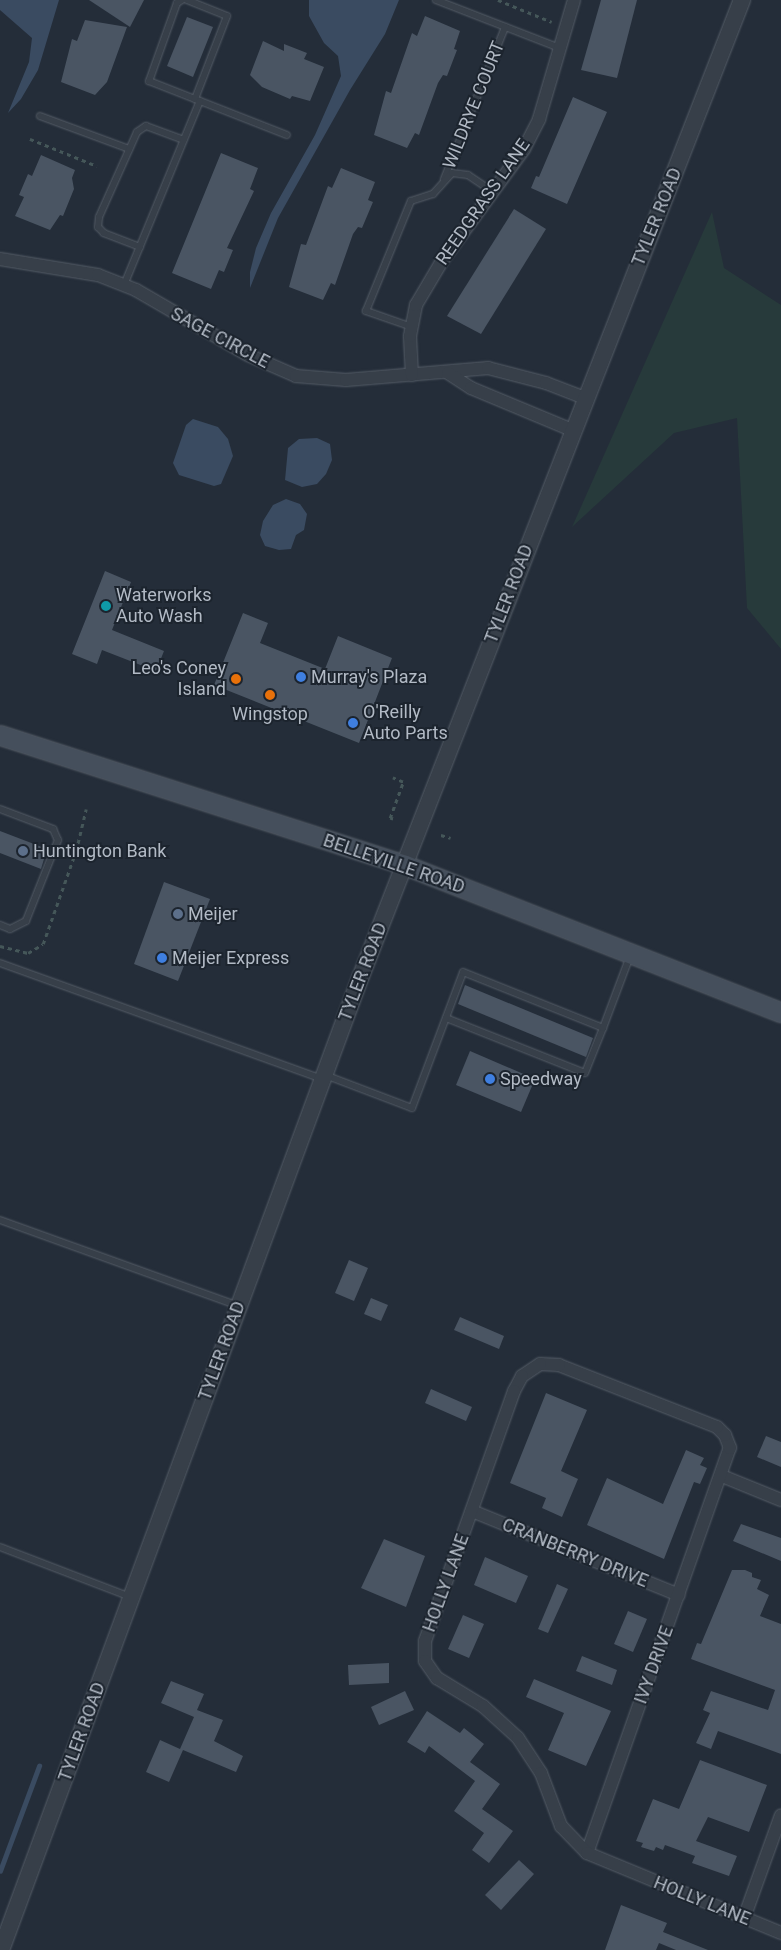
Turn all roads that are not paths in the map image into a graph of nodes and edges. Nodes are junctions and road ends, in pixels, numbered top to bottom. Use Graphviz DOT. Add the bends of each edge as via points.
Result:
graph roads {
  1 [pos="182,0"];
  2 [pos="187,0"];
  3 [pos="436,0"];
  4 [pos="574,0"];
  5 [pos="742,0"];
  6 [pos="505,27"];
  7 [pos="561,48"];
  8 [pos="198,100"];
  9 [pos="40,116"];
  10 [pos="287,135"];
  11 [pos="184,140"];
  12 [pos="129,149"];
  13 [pos="443,183"];
  14 [pos="494,192"];
  15 [pos="140,247"];
  16 [pos="0,259"];
  17 [pos="124,285"];
  18 [pos="412,327"];
  19 [pos="448,372"];
  20 [pos="412,375"];
  21 [pos="585,398"];
  22 [pos="572,430"];
  23 [pos="0,735"];
  24 [pos="0,809"];
  25 [pos="405,865"];
  26 [pos="0,925"];
  27 [pos="632,953"];
  28 [pos="0,963"];
  29 [pos="781,1012"];
  30 [pos="446,1018"];
  31 [pos="603,1028"];
  32 [pos="324,1077"];
  33 [pos="0,1220"];
  34 [pos="238,1306"];
  35 [pos="722,1476"];
  36 [pos="781,1500"];
  37 [pos="472,1511"];
  38 [pos="0,1547"];
  39 [pos="679,1595"];
  40 [pos="132,1597"];
  41 [pos="781,1815"];
  42 [pos="587,1853"];
  43 [pos="744,1918"];
  44 [pos="781,1933"];
  45 [pos="1,1950"];
  1 -- 8 [label="lane" via="177,3 149,81"];
  2 -- 8 [label="lane" via="227,16"];
  3 -- 6 [label="lane, WILDRYE COURT"];
  4 -- 7 [label="street, REEDGRASS LANE"];
  5 -- 21 [label="street, TYLER ROAD"];
  6 -- 7 [label="lane, WILDRYE COURT"];
  6 -- 13 [label="lane, WILDRYE COURT"];
  7 -- 14 [label="street, REEDGRASS LANE" via="539,119 524,149"];
  8 -- 10 [label="lane"];
  8 -- 11 [label="lane"];
  9 -- 12 [label="lane"];
  11 -- 12 [label="lane" via="146,126 137,132"];
  11 -- 15 [label="lane"];
  12 -- 15 [label="lane" via="98,217 98,227"];
  13 -- 14 [label="lane, WILDRYE COURT" via="458,173 468,175"];
  13 -- 18 [label="lane, WILDRYE COURT" via="433,194 410,201 366,311"];
  14 -- 18 [label="street, REEDGRASS LANE" via="426,284 416,305"];
  15 -- 17 [label="lane"];
  16 -- 17 [label="street, SAGE CIRCLE" via="98,275"];
  17 -- 20 [label="street, SAGE CIRCLE" via="248,355 296,376 346,380"];
  18 -- 20 [label="street, REEDGRASS LANE"];
  19 -- 20 [label="street, SAGE CIRCLE"];
  19 -- 21 [label="street, SAGE CIRCLE" via="488,368 546,383"];
  19 -- 22 [label="street" via="471,388"];
  21 -- 22 [label="street, TYLER ROAD"];
  22 -- 25 [label="street, TYLER ROAD"];
  23 -- 25 [label="main road, BELLEVILLE ROAD"];
  24 -- 26 [label="lane" via="53,829 58,840 26,921 10,929"];
  25 -- 27 [label="main road, BELLEVILLE ROAD"];
  25 -- 32 [label="street, TYLER ROAD"];
  27 -- 29 [label="main road, BELLEVILLE ROAD"];
  27 -- 31 [label="lane"];
  28 -- 32 [label="lane"];
  30 -- 31 [label="lane" via="586,1073"];
  30 -- 31 [label="lane" via="463,972"];
  30 -- 32 [label="lane" via="412,1108"];
  32 -- 34 [label="street, TYLER ROAD"];
  33 -- 34 [label="lane"];
  34 -- 40 [label="street, TYLER ROAD"];
  35 -- 36 [label="street"];
  35 -- 37 [label="street, HOLLY LANE" via="730,1448 725,1435 717,1427 559,1365 540,1364 522,1376 514,1391"];
  35 -- 39 [label="street, IVY DRIVE"];
  37 -- 39 [label="street, CRANBERRY DRIVE"];
  37 -- 42 [label="street, HOLLY LANE" via="425,1641 426,1661 437,1678 483,1706 518,1738 541,1773 561,1826"];
  38 -- 40 [label="lane"];
  39 -- 42 [label="street, IVY DRIVE"];
  40 -- 45 [label="street, TYLER ROAD"];
  41 -- 43 [label="street"];
  42 -- 43 [label="street, HOLLY LANE"];
  43 -- 44 [label="street, HOLLY LANE"];
}
